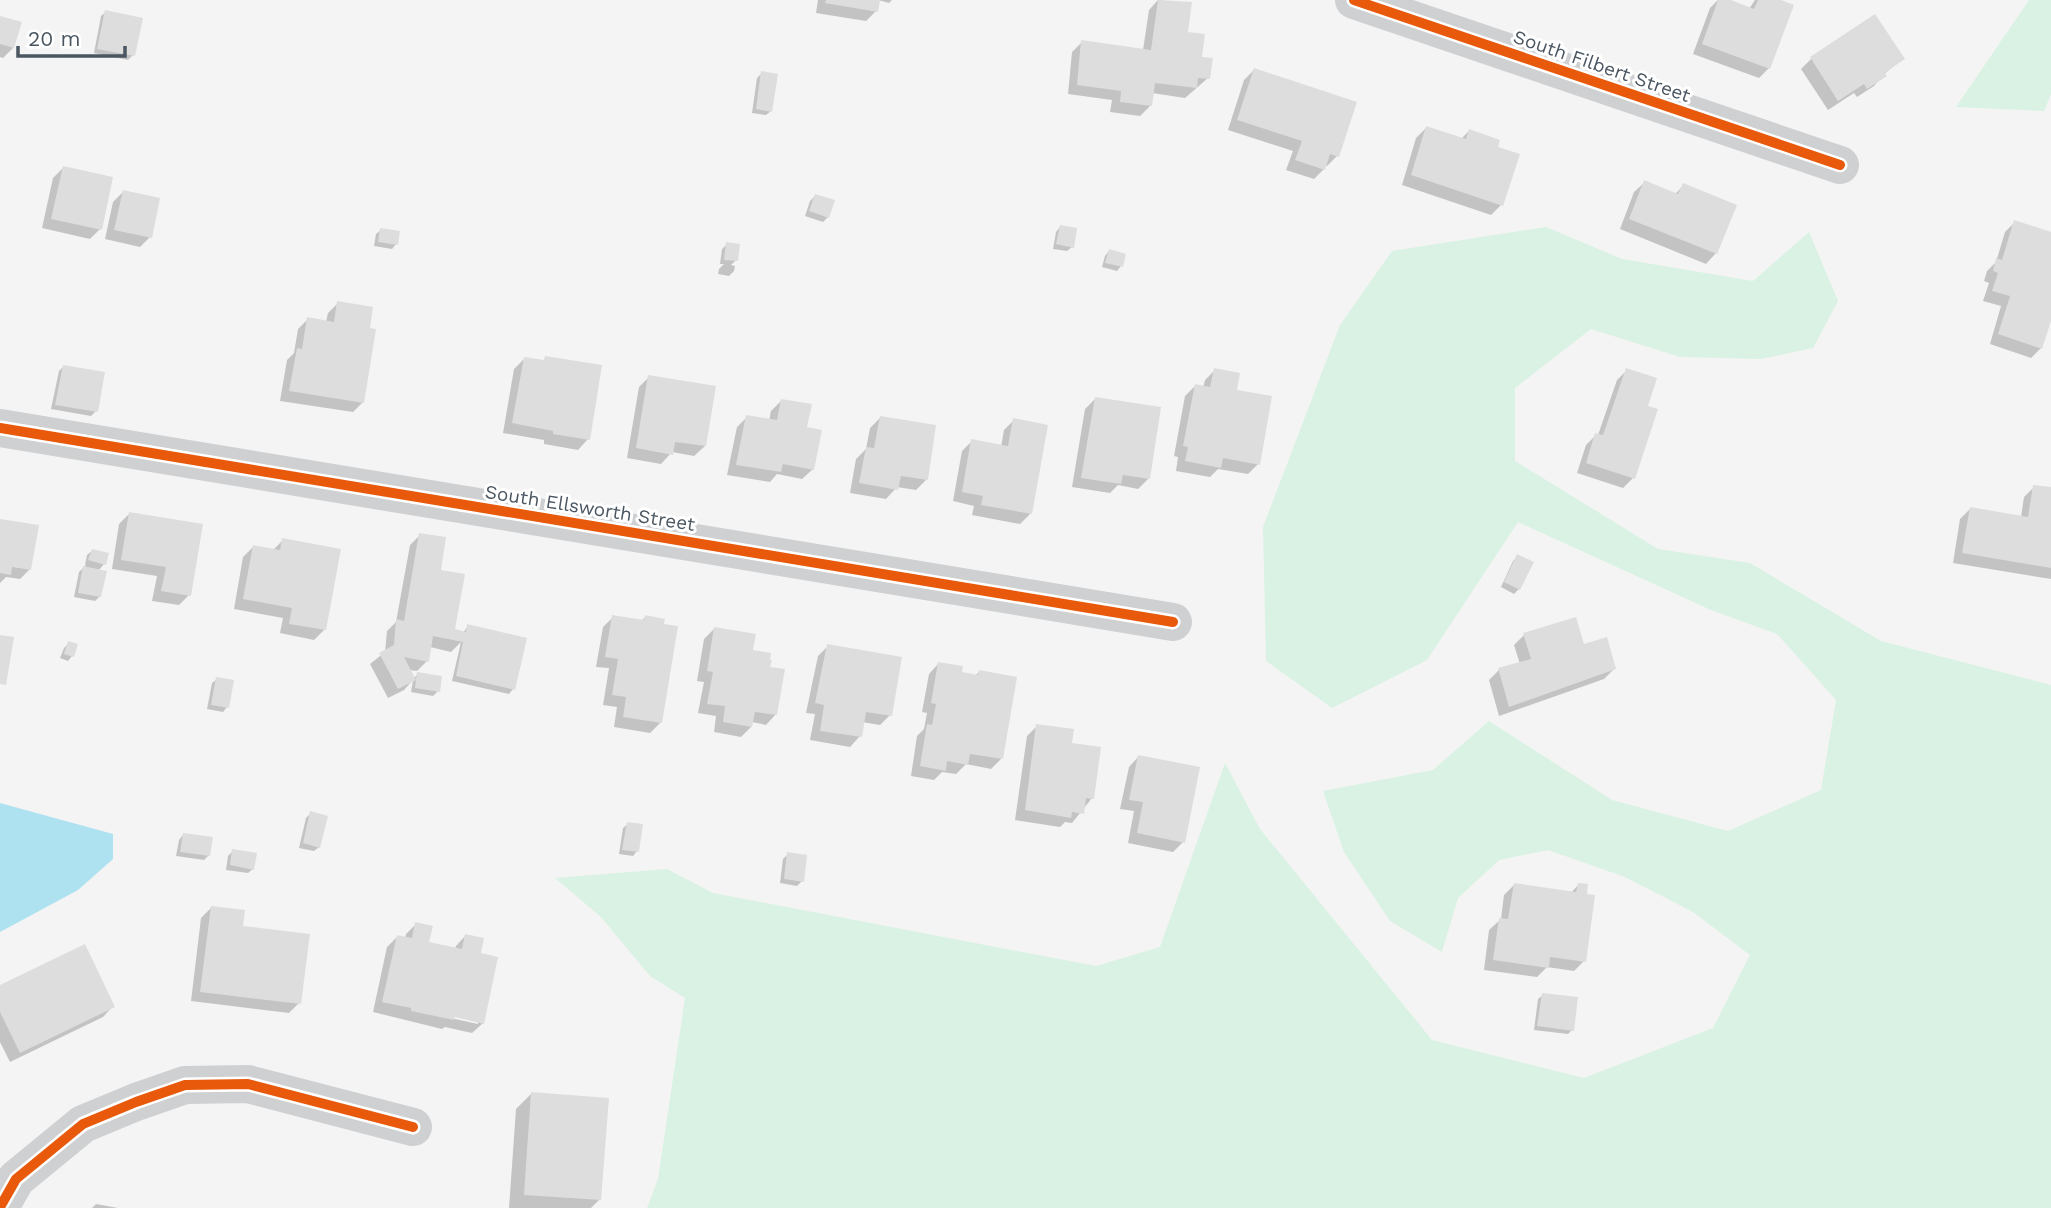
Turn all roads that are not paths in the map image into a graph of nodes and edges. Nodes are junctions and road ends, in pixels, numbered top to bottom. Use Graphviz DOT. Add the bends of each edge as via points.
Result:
graph roads {
  1 [pos="1354,0"];
  2 [pos="1840,165"];
  3 [pos="0,428"];
  4 [pos="1174,622"];
  5 [pos="413,1127"];
  6 [pos="0,1207"];
  1 -- 2 [label="street, South Filbert Street"];
  3 -- 4 [label="street, South Ellsworth Street"];
  5 -- 6 [label="street" via="248,1084 185,1085 83,1124 16,1179"];
}
